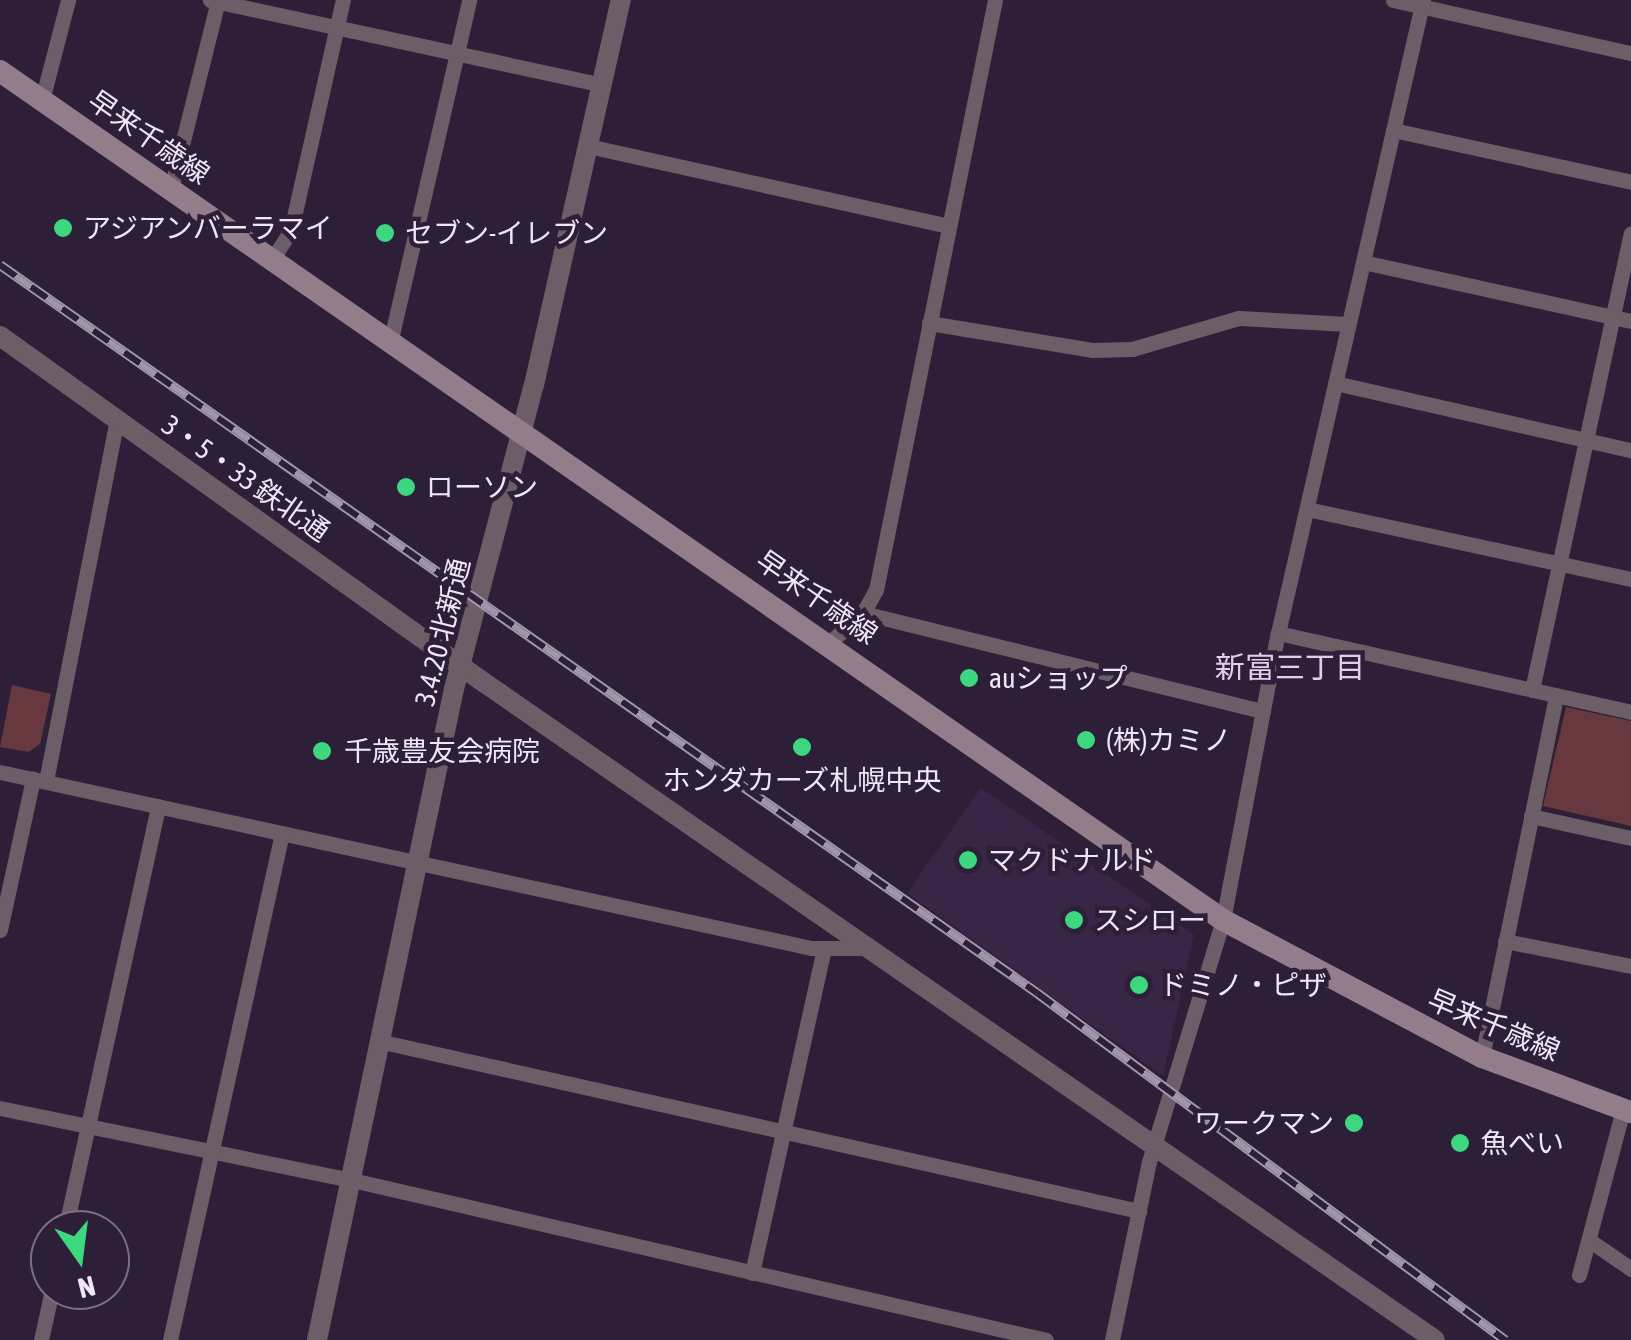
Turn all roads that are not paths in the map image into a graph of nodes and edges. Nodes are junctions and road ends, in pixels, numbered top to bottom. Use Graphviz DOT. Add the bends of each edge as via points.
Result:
graph roads {
  1 [pos="68,0"];
  2 [pos="343,0"];
  3 [pos="470,0"];
  4 [pos="621,0"];
  5 [pos="995,0"];
  6 [pos="1393,0"];
  7 [pos="215,1"];
  8 [pos="1423,3"];
  9 [pos="336,29"];
  10 [pos="1631,53"];
  11 [pos="457,56"];
  12 [pos="0,71"];
  13 [pos="602,86"];
  14 [pos="42,100"];
  15 [pos="1393,130"];
  16 [pos="588,146"];
  17 [pos="1631,182"];
  18 [pos="171,189"];
  19 [pos="948,226"];
  20 [pos="1631,234"];
  21 [pos="273,258"];
  22 [pos="1363,262"];
  23 [pos="1613,317"];
  24 [pos="1631,321"];
  25 [pos="929,323"];
  26 [pos="1348,324"];
  27 [pos="0,336"];
  28 [pos="391,338"];
  29 [pos="1335,384"];
  30 [pos="117,419"];
  31 [pos="523,429"];
  32 [pos="1586,440"];
  33 [pos="1631,450"];
  34 [pos="1307,509"];
  35 [pos="1558,564"];
  36 [pos="1631,580"];
  37 [pos="863,613"];
  38 [pos="1278,633"];
  39 [pos="830,642"];
  40 [pos="460,664"];
  41 [pos="1532,690"];
  42 [pos="1556,695"];
  43 [pos="1263,711"];
  44 [pos="1631,712"];
  45 [pos="0,772"];
  46 [pos="40,780"];
  47 [pos="158,806"];
  48 [pos="1531,816"];
  49 [pos="282,832"];
  50 [pos="1631,838"];
  51 [pos="420,862"];
  52 [pos="1222,920"];
  53 [pos="0,930"];
  54 [pos="1505,942"];
  55 [pos="872,948"];
  56 [pos="824,949"];
  57 [pos="1631,966"];
  58 [pos="383,1042"];
  59 [pos="1482,1057"];
  60 [pos="0,1108"];
  61 [pos="1627,1111"];
  62 [pos="89,1122"];
  63 [pos="786,1133"];
  64 [pos="1154,1142"];
  65 [pos="209,1150"];
  66 [pos="352,1180"];
  67 [pos="69,1210"];
  68 [pos="1139,1211"];
  69 [pos="1589,1240"];
  70 [pos="1631,1269"];
  71 [pos="752,1273"];
  72 [pos="1579,1275"];
  73 [pos="48,1310"];
  74 [pos="42,1340"];
  75 [pos="170,1340"];
  76 [pos="317,1340"];
  77 [pos="1046,1340"];
  78 [pos="1112,1340"];
  79 [pos="1435,1340"];
  1 -- 14 [label="street"];
  2 -- 9 [label="street"];
  3 -- 11 [label="street"];
  4 -- 13 [label="street, 3.4.20 北新通"];
  5 -- 19 [label="street"];
  6 -- 8 [label="street"];
  7 -- 9 [label="street"];
  7 -- 18 [label="street"];
  8 -- 10 [label="street"];
  8 -- 15 [label="street"];
  9 -- 11 [label="street"];
  9 -- 21 [label="street" via="292,230"];
  11 -- 13 [label="street"];
  11 -- 28 [label="street"];
  12 -- 14 [label="main road, 早来千歳線"];
  13 -- 16 [label="street, 3.4.20 北新通"];
  14 -- 18 [label="main road, 早来千歳線"];
  15 -- 17 [label="street"];
  15 -- 22 [label="street"];
  16 -- 19 [label="street"];
  16 -- 31 [label="street, 3.4.20 北新通"];
  18 -- 21 [label="main road, 早来千歳線"];
  19 -- 25 [label="street"];
  20 -- 23 [label="street"];
  21 -- 28 [label="main road, 早来千歳線"];
  22 -- 23 [label="street"];
  22 -- 26 [label="street"];
  23 -- 24 [label="street"];
  23 -- 32 [label="street"];
  25 -- 26 [label="street" via="1092,350 1132,349 1239,318"];
  25 -- 37 [label="street" via="876,590"];
  26 -- 29 [label="street"];
  27 -- 30 [label="street, 3・5・33 鉄北通"];
  28 -- 31 [label="main road, 早来千歳線"];
  29 -- 32 [label="street"];
  29 -- 34 [label="street"];
  30 -- 40 [label="street, 3・5・33 鉄北通"];
  30 -- 46 [label="street"];
  31 -- 39 [label="main road, 早来千歳線"];
  31 -- 40 [label="street, 3.4.20 北新通"];
  32 -- 33 [label="street"];
  32 -- 35 [label="street"];
  34 -- 35 [label="street"];
  34 -- 38 [label="street"];
  35 -- 36 [label="street"];
  35 -- 41 [label="street"];
  37 -- 39 [label="street"];
  37 -- 43 [label="street"];
  38 -- 41 [label="street"];
  38 -- 43 [label="street"];
  39 -- 52 [label="main road, 早来千歳線"];
  40 -- 51 [label="street, 3.4.20 北新通"];
  40 -- 55 [label="street, 3・5・33 鉄北通"];
  41 -- 42 [label="street"];
  42 -- 44 [label="street"];
  42 -- 48 [label="street"];
  43 -- 52 [label="street"];
  45 -- 46 [label="street"];
  46 -- 47 [label="street"];
  46 -- 53 [label="street"];
  47 -- 49 [label="street"];
  47 -- 62 [label="street"];
  48 -- 50 [label="street"];
  48 -- 54 [label="street"];
  49 -- 51 [label="street"];
  49 -- 65 [label="street"];
  51 -- 56 [label="street"];
  51 -- 58 [label="street, 3.4.20 北新通"];
  52 -- 59 [label="main road, 早来千歳線"];
  52 -- 64 [label="street"];
  54 -- 57 [label="street"];
  54 -- 59 [label="street"];
  55 -- 56 [label="street"];
  55 -- 64 [label="street, 3・5・33 鉄北通"];
  56 -- 63 [label="street"];
  58 -- 63 [label="street"];
  58 -- 66 [label="street, 3.4.20 北新通"];
  59 -- 61 [label="main road, 早来千歳線"];
  60 -- 62 [label="street"];
  61 -- 69 [label="street"];
  62 -- 65 [label="street"];
  62 -- 67 [label="street"];
  63 -- 68 [label="street"];
  63 -- 71 [label="street"];
  64 -- 68 [label="street"];
  64 -- 79 [label="street, 3・5・33 鉄北通"];
  65 -- 66 [label="street"];
  65 -- 75 [label="street"];
  66 -- 71 [label="street"];
  66 -- 76 [label="street, 3.4.20 北新通"];
  68 -- 78 [label="street"];
  69 -- 70 [label="street"];
  69 -- 72 [label="street"];
  71 -- 77 [label="street"];
  73 -- 74 [label="street"];
}
